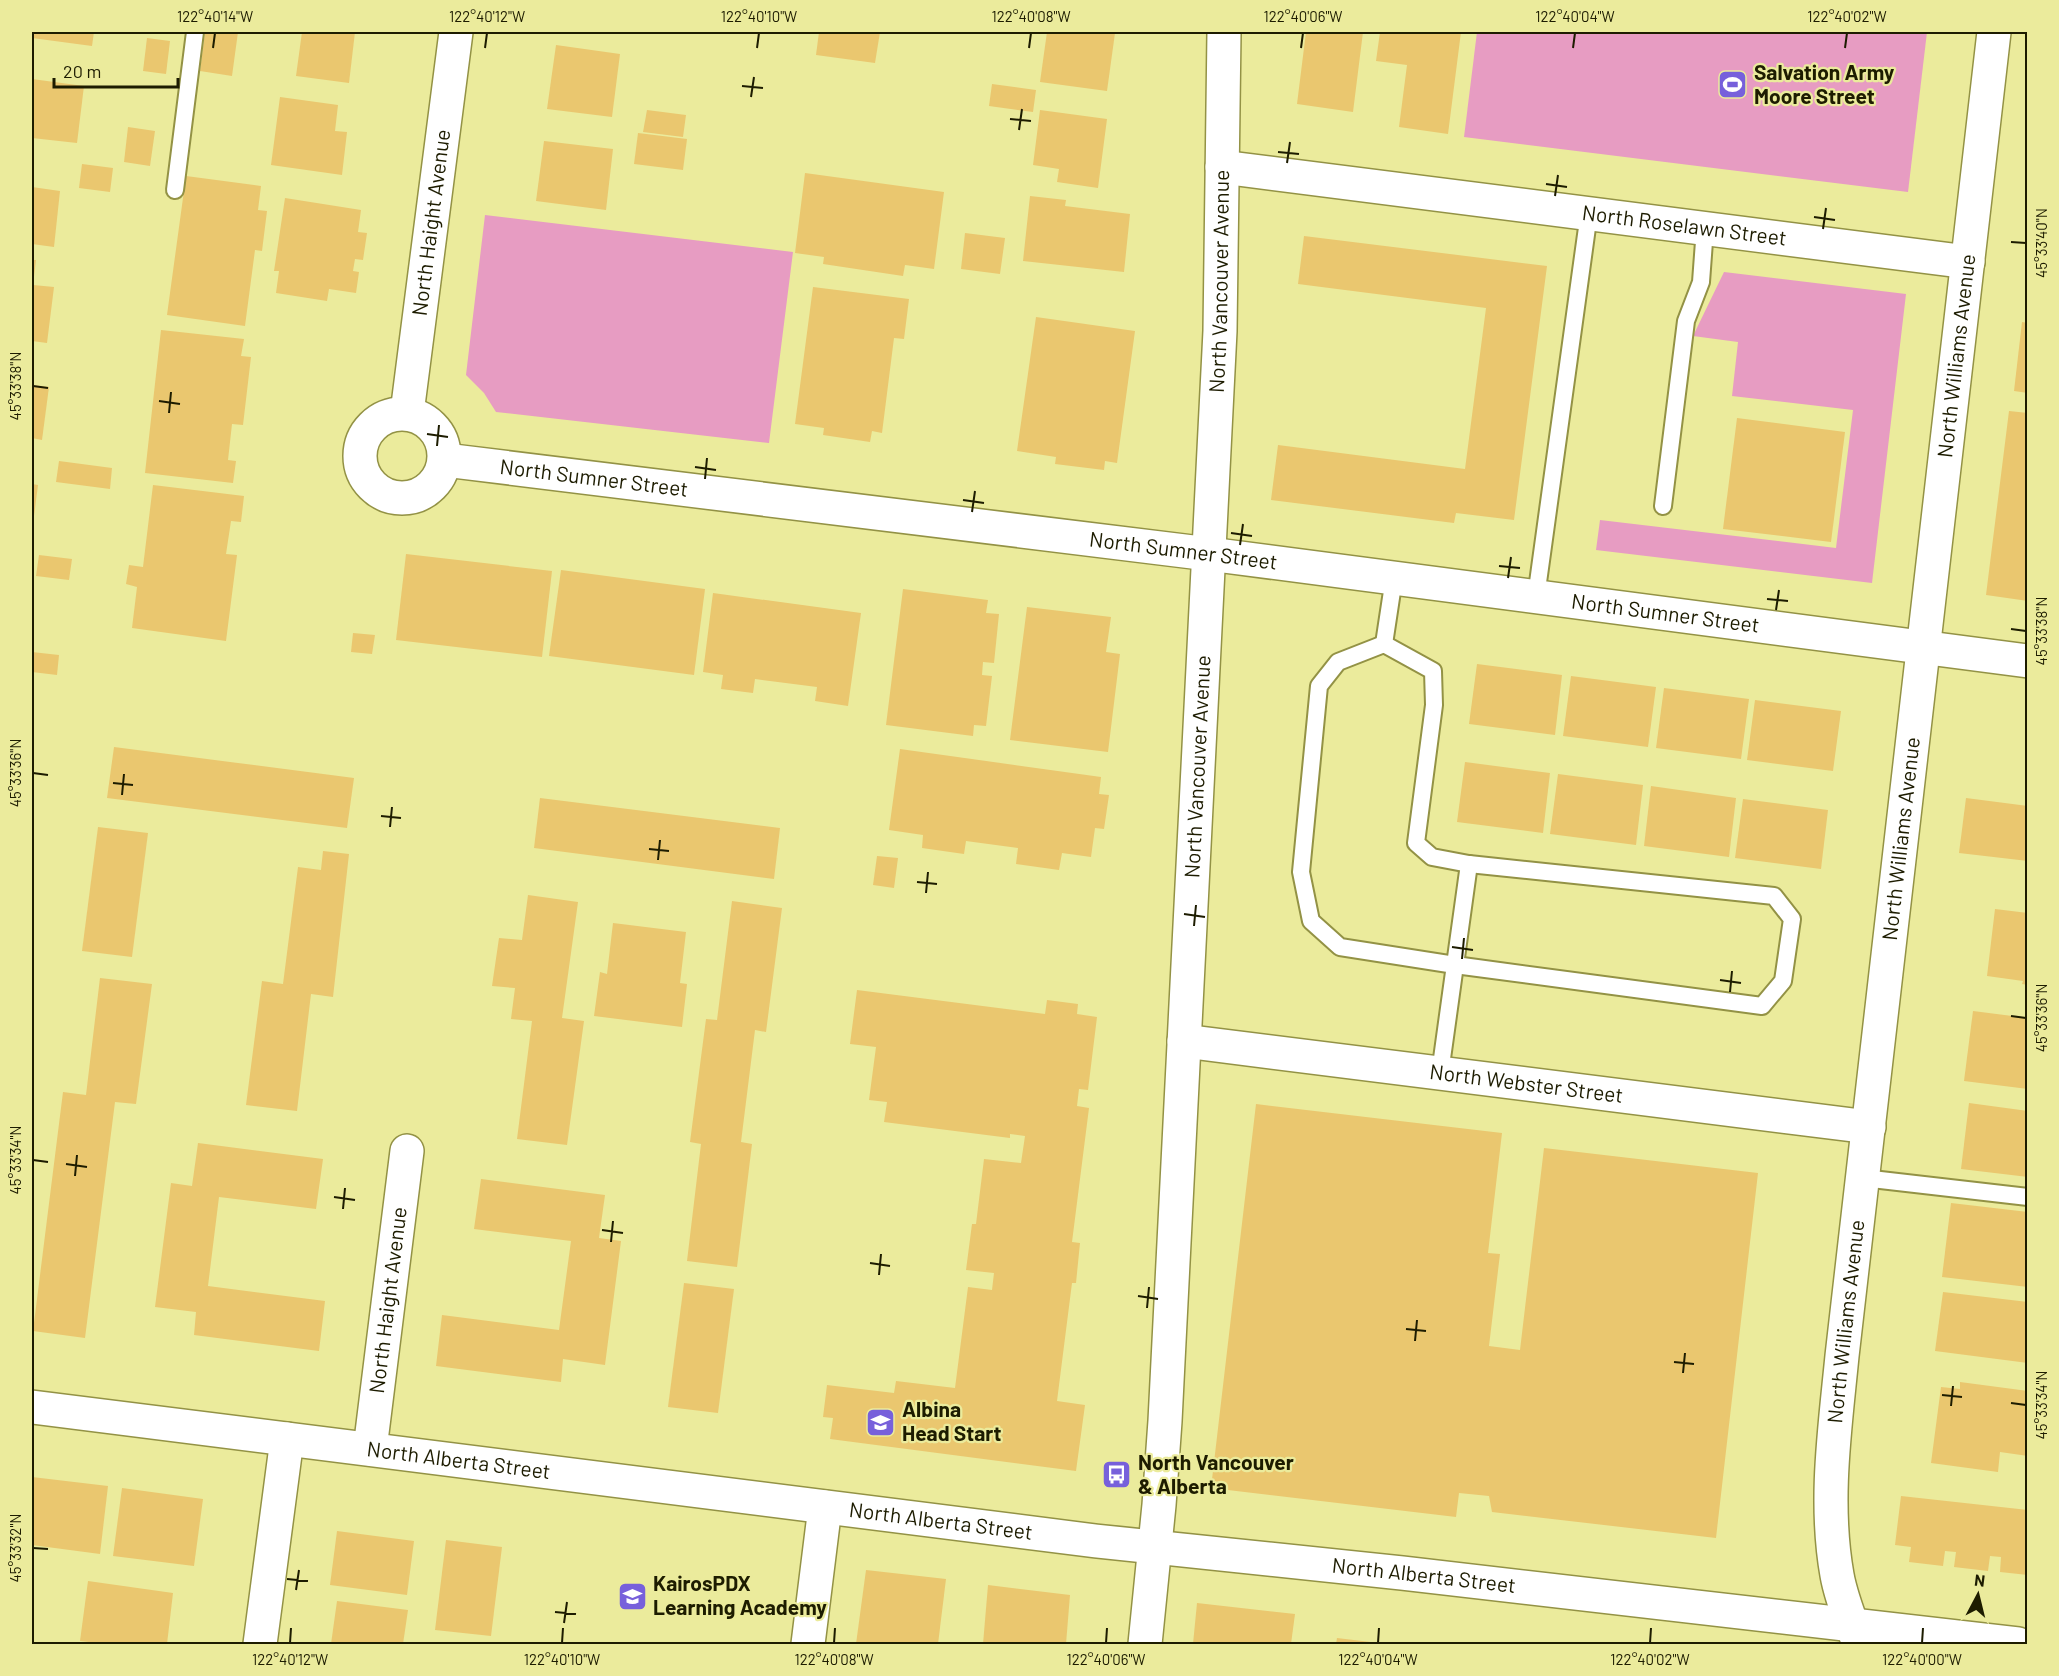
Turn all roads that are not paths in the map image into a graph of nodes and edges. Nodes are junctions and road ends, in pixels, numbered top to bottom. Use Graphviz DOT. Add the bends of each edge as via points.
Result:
graph roads {
  1 [pos="195,32"];
  2 [pos="456,32"];
  3 [pos="1224,32"];
  4 [pos="1994,32"];
  5 [pos="1222,167"];
  6 [pos="175,190"];
  7 [pos="1589,213"];
  8 [pos="1705,228"];
  9 [pos="1968,262"];
  10 [pos="407,413"];
  11 [pos="445,460"];
  12 [pos="1664,506"];
  13 [pos="1209,554"];
  14 [pos="1394,578"];
  15 [pos="1536,597"];
  16 [pos="1384,644"];
  17 [pos="1923,647"];
  18 [pos="2028,661"];
  19 [pos="1469,864"];
  20 [pos="1455,965"];
  21 [pos="1184,1041"];
  22 [pos="1440,1073"];
  23 [pos="1869,1127"];
  24 [pos="407,1151"];
  25 [pos="1863,1178"];
  26 [pos="2028,1197"];
  27 [pos="32,1407"];
  28 [pos="287,1439"];
  29 [pos="370,1449"];
  30 [pos="825,1507"];
  31 [pos="1154,1546"];
  32 [pos="1855,1635"];
  33 [pos="260,1644"];
  34 [pos="807,1644"];
  35 [pos="1145,1644"];
  36 [pos="2018,1644"];
  1 -- 6 [label="lane"];
  2 -- 10 [label="street, North Haight Avenue"];
  3 -- 5 [label="street, North Vancouver Avenue"];
  4 -- 9 [label="street, North Williams Avenue"];
  5 -- 7 [label="street, North Roselawn Street"];
  5 -- 13 [label="street, North Vancouver Avenue" via="1221,320"];
  7 -- 8 [label="street, North Roselawn Street"];
  7 -- 15 [label="lane"];
  8 -- 9 [label="street, North Roselawn Street"];
  8 -- 12 [label="lane" via="1701,282 1686,321"];
  9 -- 17 [label="street, North Williams Avenue"];
  10 -- 11 [label="street" via="425,420 436,430"];
  10 -- 11 [label="street" via="387,416 368,429 361,442 360,465 372,488 387,497 404,499 424,493 439,478"];
  11 -- 13 [label="street, North Sumner Street"];
  13 -- 14 [label="street, North Sumner Street"];
  13 -- 21 [label="street, North Vancouver Avenue"];
  14 -- 15 [label="street, North Sumner Street"];
  14 -- 16 [label="lane"];
  15 -- 17 [label="street, North Sumner Street"];
  16 -- 19 [label="lane" via="1433,671 1434,705 1416,843 1432,857"];
  16 -- 20 [label="lane" via="1338,662 1319,686 1301,872 1311,921 1340,947"];
  17 -- 18 [label="street, North Sumner Street"];
  17 -- 23 [label="street, North Williams Avenue"];
  19 -- 20 [label="lane"];
  19 -- 20 [label="lane" via="1774,896 1792,919 1785,971 1783,981 1762,1006"];
  20 -- 22 [label="lane"];
  21 -- 22 [label="street, North Webster Street"];
  21 -- 31 [label="street, North Vancouver Avenue" via="1165,1421"];
  22 -- 23 [label="street, North Webster Street"];
  23 -- 25 [label="street, North Williams Avenue"];
  24 -- 29 [label="street, North Haight Avenue"];
  25 -- 26 [label="lane"];
  25 -- 32 [label="street, North Williams Avenue" via="1830,1498 1837,1577"];
  27 -- 28 [label="street, North Alberta Street"];
  28 -- 29 [label="street, North Alberta Street"];
  28 -- 33 [label="street"];
  29 -- 30 [label="street, North Alberta Street"];
  30 -- 31 [label="street, North Alberta Street"];
  30 -- 34 [label="street"];
  31 -- 32 [label="street, North Alberta Street" via="1402,1573"];
  31 -- 35 [label="street, North Vancouver Avenue"];
  32 -- 36 [label="street, North Alberta Street"];
}
